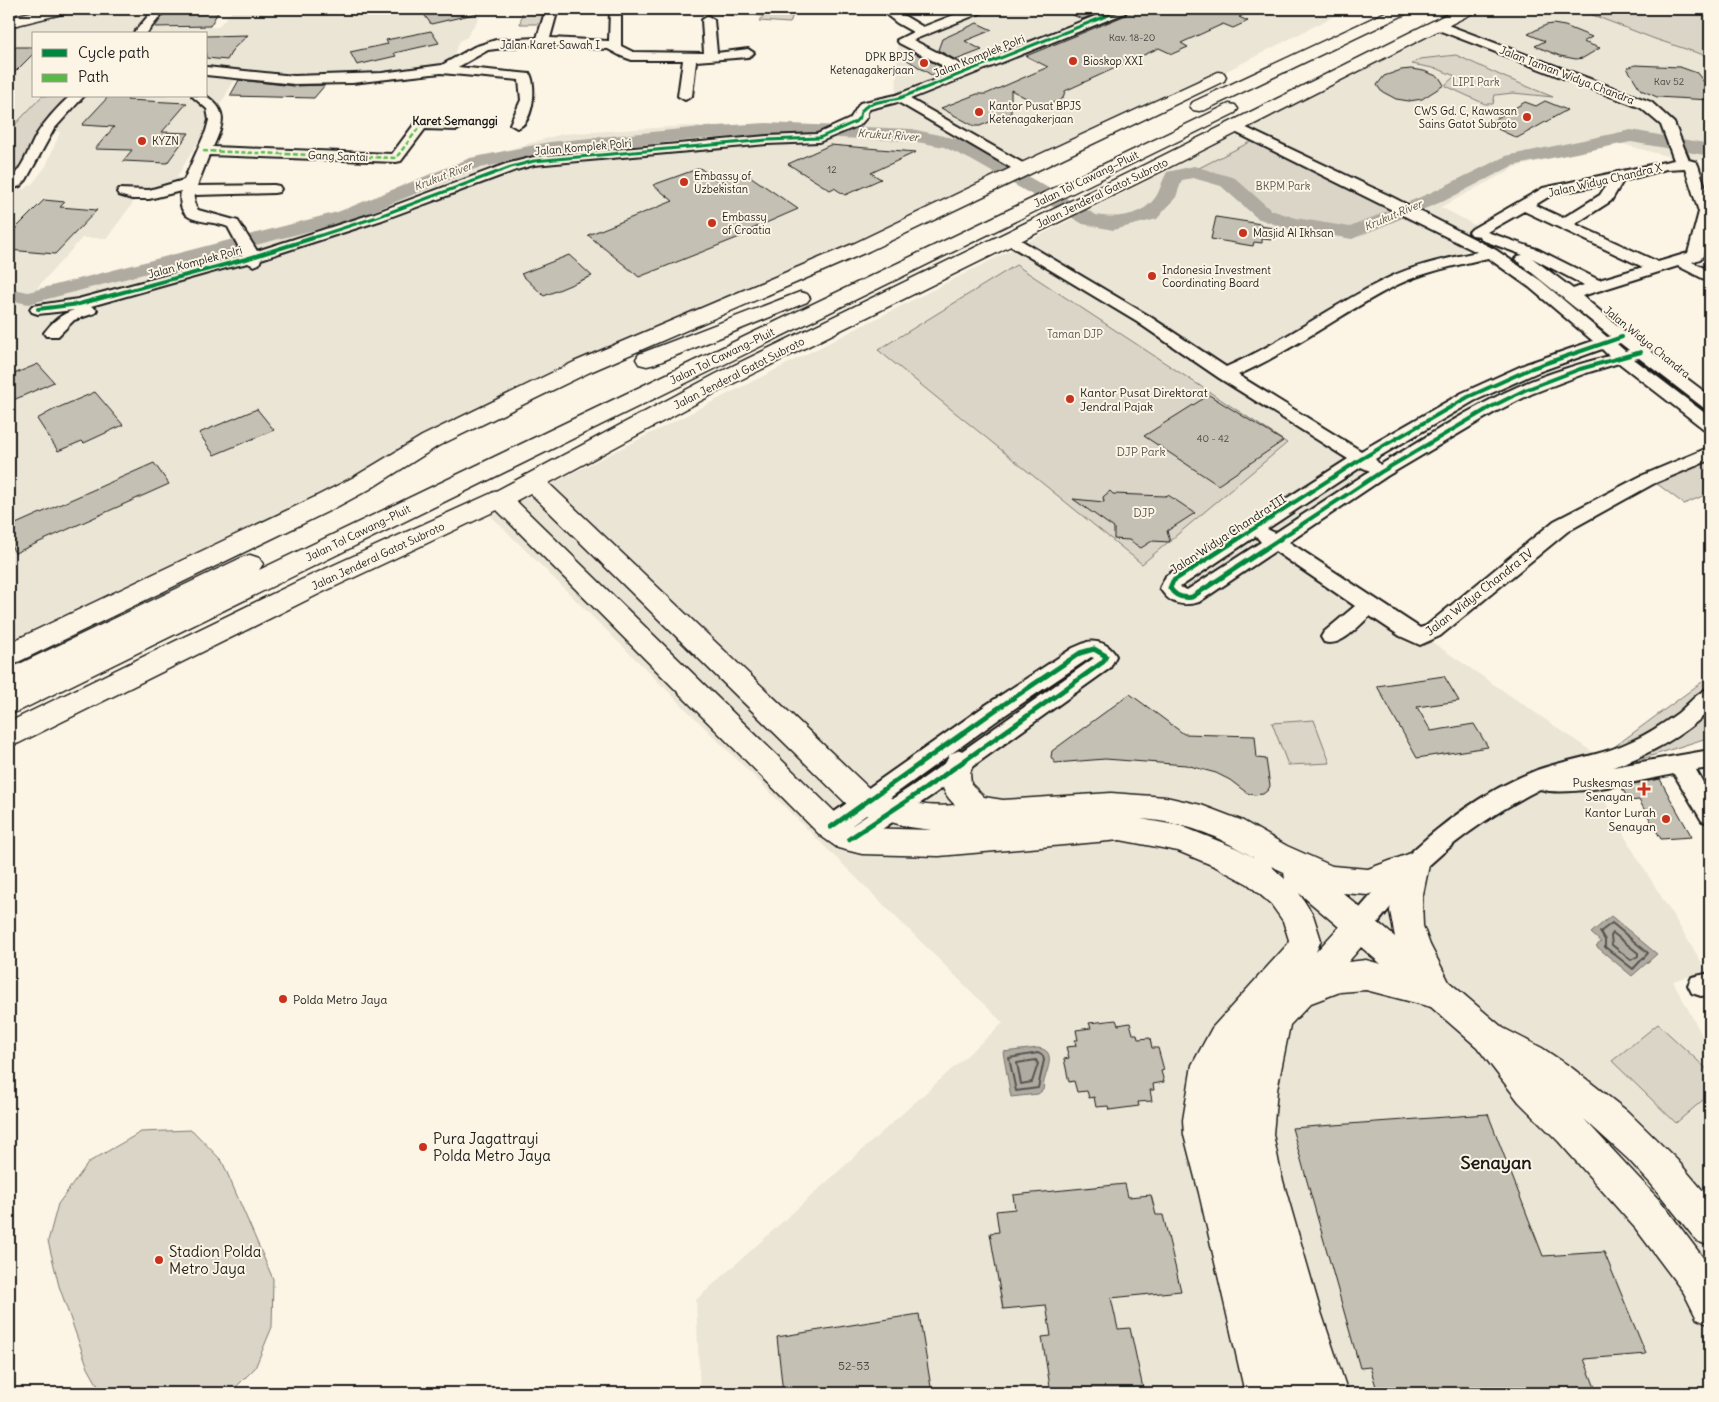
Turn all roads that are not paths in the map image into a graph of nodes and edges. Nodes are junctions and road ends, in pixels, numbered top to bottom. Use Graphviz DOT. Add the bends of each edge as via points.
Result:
graph roads {
  1 [pos="29,9"];
  2 [pos="47,9"];
  3 [pos="64,9"];
  4 [pos="160,9"];
  5 [pos="552,9"];
  6 [pos="886,9"];
  7 [pos="1120,9"];
  8 [pos="1404,9"];
  9 [pos="1469,9"];
  10 [pos="616,10"];
  11 [pos="974,10"];
  12 [pos="9,14"];
  13 [pos="1436,17"];
  14 [pos="9,18"];
  15 [pos="708,20"];
  16 [pos="9,22"];
  17 [pos="141,32"];
  18 [pos="923,32"];
  19 [pos="542,43"];
  20 [pos="616,46"];
  21 [pos="748,53"];
  22 [pos="690,57"];
  23 [pos="711,57"];
  24 [pos="442,69"];
  25 [pos="1233,69"];
  26 [pos="208,72"];
  27 [pos="965,72"];
  28 [pos="685,96"];
  29 [pos="76,98"];
  30 [pos="201,98"];
  31 [pos="900,98"];
  32 [pos="517,124"];
  33 [pos="1242,124"];
  34 [pos="457,126"];
  35 [pos="204,150"];
  36 [pos="1308,154"];
  37 [pos="1687,164"];
  38 [pos="1710,167"];
  39 [pos="1618,178"];
  40 [pos="1015,185"];
  41 [pos="9,186"];
  42 [pos="190,187"];
  43 [pos="274,189"];
  44 [pos="124,192"];
  45 [pos="1525,206"];
  46 [pos="415,208"];
  47 [pos="1429,213"];
  48 [pos="1564,224"];
  49 [pos="1009,239"];
  50 [pos="1485,241"];
  51 [pos="1696,256"];
  52 [pos="252,257"];
  53 [pos="1679,261"];
  54 [pos="1658,268"];
  55 [pos="1710,268"];
  56 [pos="1710,277"];
  57 [pos="1598,286"];
  58 [pos="1572,294"];
  59 [pos="800,298"];
  60 [pos="38,309"];
  61 [pos="52,332"];
  62 [pos="1614,340"];
  63 [pos="1641,352"];
  64 [pos="1622,358"];
  65 [pos="1225,374"];
  66 [pos="664,384"];
  67 [pos="1710,404"];
  68 [pos="1710,425"];
  69 [pos="1710,453"];
  70 [pos="1361,459"];
  71 [pos="1381,472"];
  72 [pos="533,482"];
  73 [pos="500,499"];
  74 [pos="1255,529"];
  75 [pos="592,539"];
  76 [pos="1275,542"];
  77 [pos="558,557"];
  78 [pos="312,586"];
  79 [pos="1369,606"];
  80 [pos="1331,636"];
  81 [pos="9,655"];
  82 [pos="9,662"];
  83 [pos="9,681"];
  84 [pos="1710,696"];
  85 [pos="9,703"];
  86 [pos="9,735"];
  87 [pos="1710,759"];
  88 [pos="960,762"];
  89 [pos="1680,764"];
  90 [pos="1617,765"];
  91 [pos="878,807"];
  92 [pos="1014,811"];
  93 [pos="1710,814"];
  94 [pos="840,833"];
  95 [pos="1276,855"];
  96 [pos="1413,866"];
  97 [pos="1360,926"];
  98 [pos="1300,992"];
  99 [pos="1444,996"];
  100 [pos="1259,1017"];
  101 [pos="1488,1036"];
  102 [pos="1710,1228"];
  103 [pos="1710,1306"];
  104 [pos="1265,1393"];
  105 [pos="1297,1393"];
  106 [pos="1328,1393"];
  1 -- 12 [label="main road"];
  2 -- 14 [label="main road"];
  3 -- 16 [label="main road"];
  4 -- 17 [label="street"];
  5 -- 19 [label="street"];
  6 -- 18 [label="street"];
  7 -- 27 [label="street, Jalan Komplek Polri"];
  8 -- 40 [label="main road, Jalan Tol Cawang–Pluit" via="1051,177"];
  9 -- 13 [label="main road, Jalan Jenderal Gatot Subroto"];
  10 -- 20 [label="street"];
  11 -- 18 [label="street"];
  13 -- 33 [label="main road, Jalan Jenderal Gatot Subroto"];
  13 -- 37 [label="street, Jalan Taman Widya Chandra" via="1646,105 1667,123"];
  13 -- 40 [label="main road, Jalan Tol Cawang–Pluit" via="1068,188"];
  15 -- 23 [label="street"];
  18 -- 27 [label="street, Jalan Komplek Polri" via="903,40"];
  19 -- 20 [label="street, Jalan Karet Sawah I"];
  19 -- 24 [label="street, Jalan Karet Sawah I" via="504,43 484,47"];
  20 -- 22 [label="street, Jalan Karet Sawah I" via="626,55"];
  21 -- 23 [label="street, Jalan Karet Sawah I"];
  22 -- 23 [label="street, Jalan Karet Sawah I"];
  22 -- 28 [label="street"];
  24 -- 26 [label="street, Jalan Karet Sawah I" via="360,81 272,79"];
  24 -- 32 [label="street" via="525,77 528,100"];
  25 -- 40 [label="main road" via="1133,119"];
  27 -- 31 [label="street, Jalan Komplek Polri"];
  29 -- 41 [label="street" via="46,129 22,175"];
  30 -- 35 [label="street" via="216,113"];
  31 -- 40 [label="street"];
  31 -- 52 [label="street, Jalan Komplek Polri" via="865,106 855,122 819,138 534,161"];
  33 -- 36 [label="street, Jalan Widya Chandra"];
  33 -- 49 [label="main road, Jalan Jenderal Gatot Subroto"];
  34 -- 35 [label="street, Gang Santai" via="422,124 396,158"];
  35 -- 42 [label="street"];
  36 -- 47 [label="street, Jalan Widya Chandra" via="1387,200"];
  36 -- 47 [label="street, Jalan Widya Chandra" via="1408,196"];
  37 -- 38 [label="street, Jalan Widya Chandra X"];
  37 -- 39 [label="street, Jalan Widya Chandra X" via="1665,165"];
  37 -- 51 [label="street, Jalan Taman Widya Chandra" via="1706,212"];
  39 -- 45 [label="street, Jalan Widya Chandra X" via="1548,191"];
  39 -- 48 [label="street" via="1606,198"];
  40 -- 59 [label="main road, Jalan Tol Cawang–Pluit"];
  40 -- 66 [label="main road, Jalan Tol Cawang–Pluit"];
  40 -- 81 [label="main road" via="582,367 430,441 322,504"];
  42 -- 43 [label="street"];
  42 -- 44 [label="street" via="144,196"];
  42 -- 52 [label="street" via="187,203 191,210 204,219 225,221 235,226"];
  45 -- 48 [label="street"];
  45 -- 50 [label="street, Jalan Widya Chandra X"];
  46 -- 52 [label="street"];
  47 -- 50 [label="street, Jalan Widya Chandra"];
  47 -- 50 [label="street, Jalan Widya Chandra"];
  48 -- 54 [label="street"];
  49 -- 65 [label="street" via="1143,319"];
  49 -- 72 [label="main road, Jalan Jenderal Gatot Subroto" via="724,379"];
  50 -- 57 [label="street" via="1534,253"];
  50 -- 58 [label="street, Jalan Widya Chandra" via="1542,271"];
  50 -- 62 [label="street, Jalan Widya Chandra" via="1535,284"];
  50 -- 65 [label="street" via="1447,262 1394,281 1274,351"];
  51 -- 53 [label="street"];
  51 -- 55 [label="street"];
  52 -- 60 [label="street, Jalan Komplek Polri" via="79,304"];
  52 -- 61 [label="street" via="68,318"];
  53 -- 54 [label="street"];
  53 -- 56 [label="street"];
  54 -- 57 [label="street"];
  57 -- 58 [label="street"];
  58 -- 62 [label="street, Jalan Widya Chandra"];
  59 -- 82 [label="main road" via="608,375"];
  59 -- 83 [label="main road, Jalan Tol Cawang–Pluit"];
  62 -- 63 [label="street, Jalan Widya Chandra"];
  62 -- 64 [label="street, Jalan Widya Chandra"];
  62 -- 70 [label="street, Jalan Widya Chandra III" via="1532,368 1468,397"];
  63 -- 64 [label="street, Jalan Widya Chandra III"];
  63 -- 67 [label="street, Jalan Widya Chandra"];
  64 -- 68 [label="street, Jalan Widya Chandra"];
  64 -- 71 [label="street, Jalan Widya Chandra III" via="1580,369 1525,390"];
  65 -- 70 [label="street"];
  66 -- 78 [label="main road" via="606,424 346,560"];
  66 -- 85 [label="main road, Jalan Tol Cawang–Pluit"];
  69 -- 79 [label="street, Jalan Widya Chandra IV" via="1647,480 1560,526 1428,635 1420,637 1406,631"];
  70 -- 71 [label="street"];
  70 -- 74 [label="street, Jalan Widya Chandra III"];
  71 -- 76 [label="street, Jalan Widya Chandra III"];
  72 -- 73 [label="main road, Jalan Jenderal Gatot Subroto"];
  72 -- 75 [label="main road"];
  73 -- 77 [label="main road"];
  73 -- 78 [label="main road, Jalan Jenderal Gatot Subroto"];
  74 -- 76 [label="street, Jalan Widya Chandra IV"];
  74 -- 76 [label="street, Jalan Widya Chandra III" via="1173,581 1172,592 1181,598 1192,597"];
  75 -- 77 [label="main road"];
  75 -- 91 [label="main road"];
  76 -- 79 [label="street, Jalan Widya Chandra IV"];
  77 -- 94 [label="main road"];
  78 -- 86 [label="main road, Jalan Jenderal Gatot Subroto"];
  79 -- 80 [label="street"];
  84 -- 90 [label="street" via="1667,732"];
  87 -- 89 [label="street"];
  88 -- 91 [label="street"];
  88 -- 91 [label="street" via="1103,662 1106,656 1097,649 1080,653 994,711"];
  88 -- 92 [label="main road" via="956,774 957,789 977,808"];
  89 -- 90 [label="street"];
  89 -- 93 [label="street"];
  90 -- 96 [label="street" via="1582,781 1532,782 1435,845"];
  91 -- 92 [label="main road" via="941,818"];
  91 -- 94 [label="street"];
  92 -- 95 [label="main road" via="1111,805 1166,809 1201,817"];
  94 -- 100 [label="main road" via="862,841 939,843 1120,828 1181,839 1225,857 1259,875 1282,895 1297,916 1305,940"];
  95 -- 96 [label="main road" via="1330,880 1346,882 1368,882"];
  95 -- 97 [label="main road"];
  96 -- 97 [label="street"];
  96 -- 99 [label="main road" via="1406,915 1424,966"];
  97 -- 98 [label="main road"];
  97 -- 99 [label="main road"];
  98 -- 99 [label="main road" via="1340,977 1366,975"];
  98 -- 100 [label="main road"];
  99 -- 101 [label="main road"];
  100 -- 104 [label="main road" via="1224,1039 1209,1065 1200,1120 1201,1135"];
  100 -- 105 [label="main road" via="1256,1038 1236,1084 1230,1145"];
  100 -- 106 [label="main road" via="1268,1059 1260,1090 1256,1134 1265,1184"];
  101 -- 102 [label="main road" via="1526,1056 1587,1097 1647,1151"];
  101 -- 103 [label="main road" via="1531,1090 1649,1216 1697,1280"];
}
